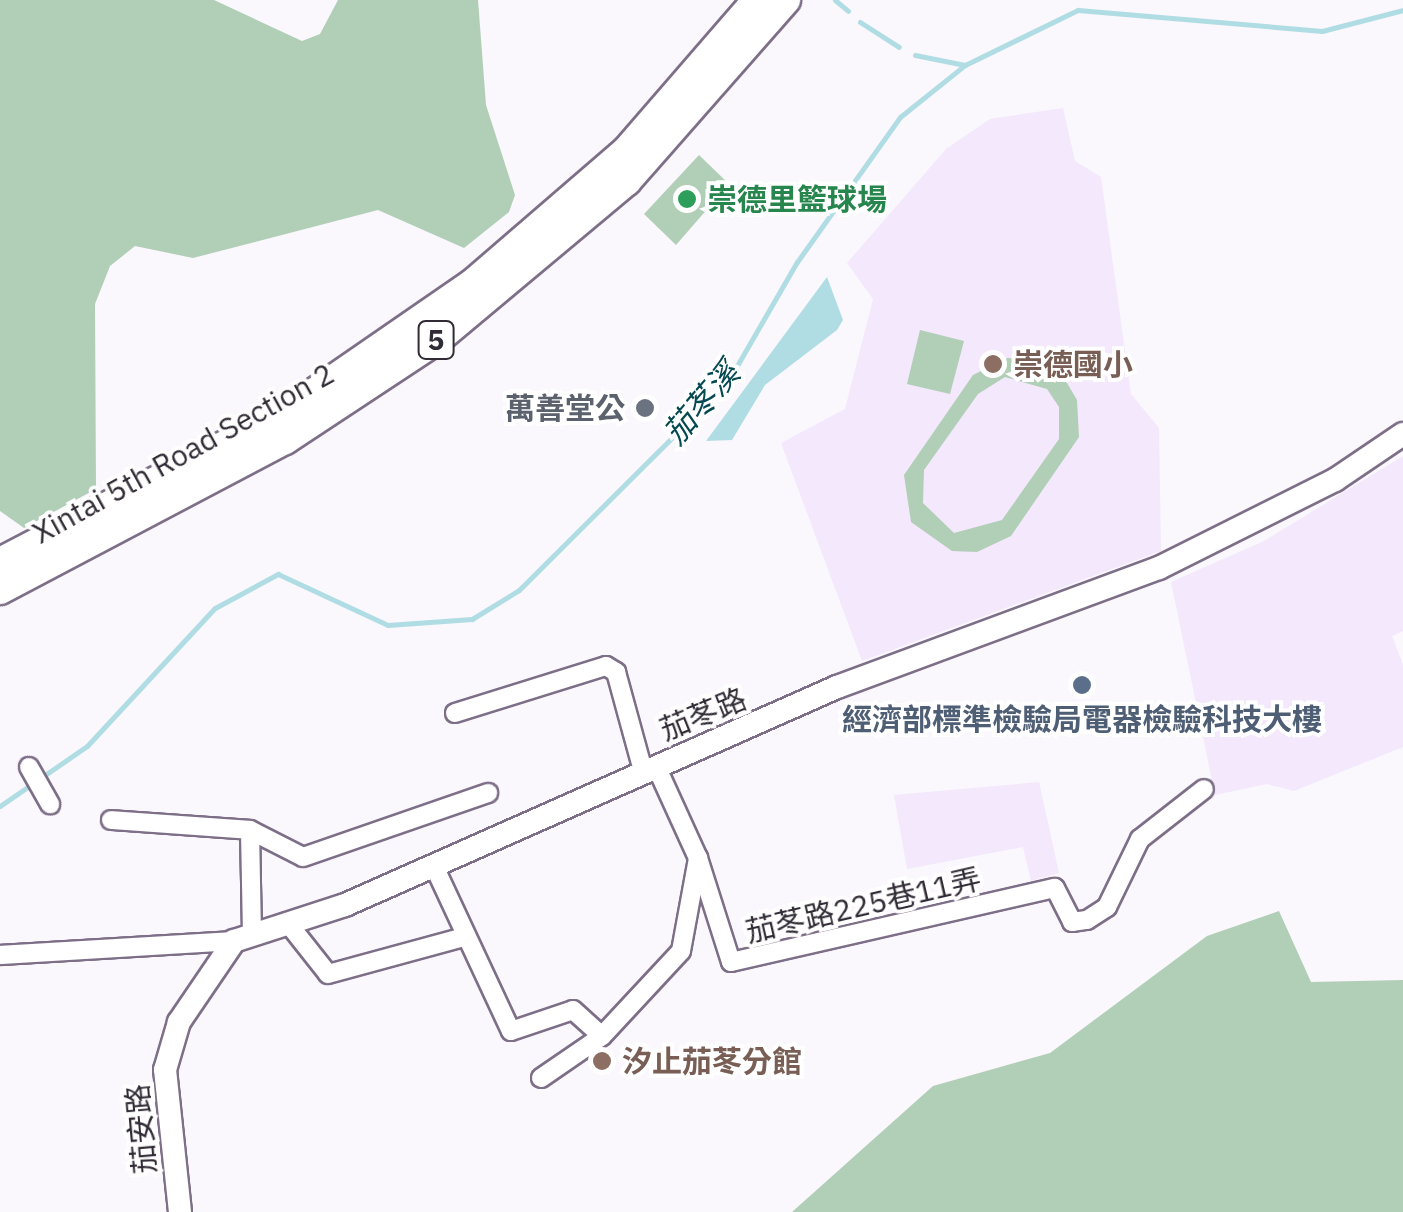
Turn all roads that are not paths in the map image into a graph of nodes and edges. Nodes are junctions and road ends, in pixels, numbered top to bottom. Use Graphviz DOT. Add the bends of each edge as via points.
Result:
graph roads {
  1 [pos="757,0"];
  2 [pos="786,0"];
  3 [pos="1403,434"];
  4 [pos="0,562"];
  5 [pos="0,590"];
  6 [pos="455,714"];
  7 [pos="29,767"];
  8 [pos="650,768"];
  9 [pos="1204,790"];
  10 [pos="488,793"];
  11 [pos="50,804"];
  12 [pos="111,820"];
  13 [pos="250,830"];
  14 [pos="698,858"];
  15 [pos="434,866"];
  16 [pos="287,922"];
  17 [pos="243,937"];
  18 [pos="464,937"];
  19 [pos="0,955"];
  20 [pos="602,1036"];
  21 [pos="541,1078"];
  22 [pos="180,1212"];
  1 -- 4 [label="main road, Xintai 5th Road Section 2 / 5" via="626,151 548,220 280,416"];
  2 -- 5 [label="main road, Xintai 5th Road Section 2 / 5" via="627,181 438,339 285,440"];
  3 -- 8 [label="street, 茄苳路" via="1335,480 1159,568 837,687"];
  6 -- 8 [label="street" via="590,664 616,672"];
  7 -- 11 [label="street"];
  8 -- 14 [label="street"];
  8 -- 15 [label="street, 茄苳路"];
  9 -- 14 [label="street, 茄苳路225巷11弄" via="1140,838 1107,907 1072,922 1055,888 731,962"];
  10 -- 13 [label="street" via="303,857"];
  12 -- 13 [label="street"];
  13 -- 17 [label="street"];
  14 -- 20 [label="street" via="681,950"];
  15 -- 16 [label="street, 茄苳路"];
  15 -- 18 [label="street"];
  16 -- 17 [label="street, 茄苳路"];
  16 -- 18 [label="street" via="328,974"];
  17 -- 19 [label="street, 茄苳路"];
  17 -- 22 [label="street, 茄安路" via="178,1022 165,1070"];
  18 -- 20 [label="street" via="511,1031 573,1010"];
  20 -- 21 [label="street"];
}
